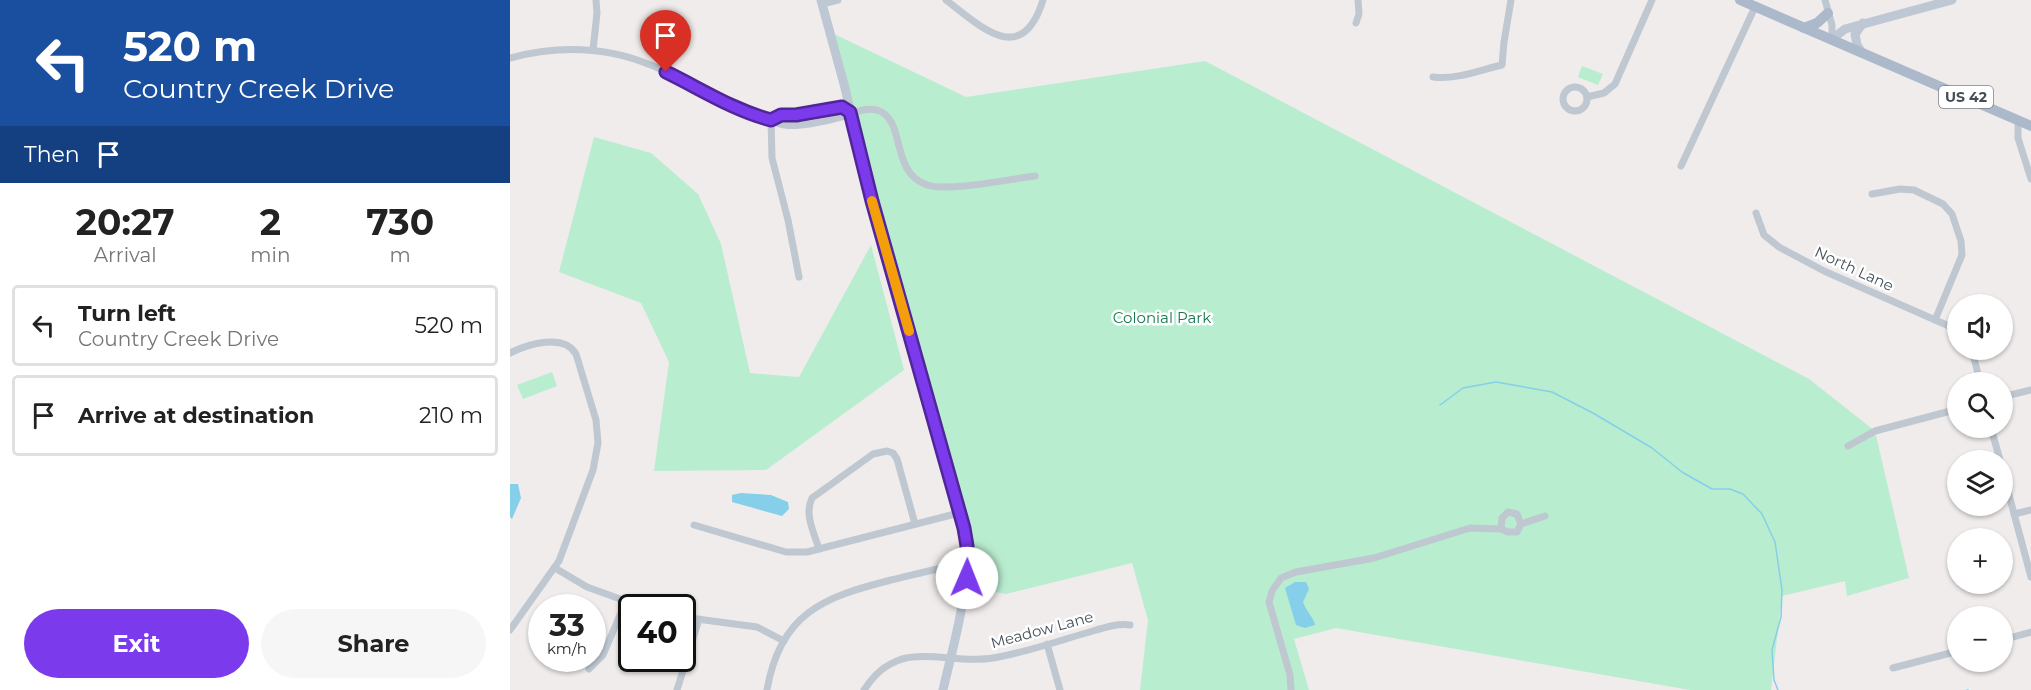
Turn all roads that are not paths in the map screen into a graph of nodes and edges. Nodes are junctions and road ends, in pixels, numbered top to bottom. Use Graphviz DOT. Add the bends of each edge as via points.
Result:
graph roads {
  1 [pos="596,0"];
  2 [pos="838,0"];
  3 [pos="946,0"];
  4 [pos="1043,0"];
  5 [pos="1358,0"];
  6 [pos="1511,0"];
  7 [pos="1652,0"];
  8 [pos="1740,0"];
  9 [pos="1825,0"];
  10 [pos="1952,0"];
  11 [pos="821,2"];
  12 [pos="1755,7"];
  13 [pos="1828,13"];
  14 [pos="1356,23"];
  15 [pos="1863,23"];
  16 [pos="1804,28"];
  17 [pos="1832,39"];
  18 [pos="593,50"];
  19 [pos="1862,53"];
  20 [pos="510,58"];
  21 [pos="1433,77"];
  22 [pos="1587,97"];
  23 [pos="850,112"];
  24 [pos="771,120"];
  25 [pos="2018,120"];
  26 [pos="2031,126"];
  27 [pos="1681,166"];
  28 [pos="1035,176"];
  29 [pos="2031,179"];
  30 [pos="1872,194"];
  31 [pos="1756,213"];
  32 [pos="799,277"];
  33 [pos="1935,320"];
  34 [pos="1947,325"];
  35 [pos="510,352"];
  36 [pos="2031,390"];
  37 [pos="2013,394"];
  38 [pos="1947,412"];
  39 [pos="1848,446"];
  40 [pos="2013,510"];
  41 [pos="2031,510"];
  42 [pos="959,513"];
  43 [pos="2014,514"];
  44 [pos="1545,516"];
  45 [pos="915,524"];
  46 [pos="1521,524"];
  47 [pos="694,525"];
  48 [pos="1501,529"];
  49 [pos="819,549"];
  50 [pos="968,563"];
  51 [pos="555,568"];
  52 [pos="2031,577"];
  53 [pos="618,598"];
  54 [pos="696,619"];
  55 [pos="699,619"];
  56 [pos="618,620"];
  57 [pos="1130,625"];
  58 [pos="510,630"];
  59 [pos="2031,632"];
  60 [pos="2013,637"];
  61 [pos="784,641"];
  62 [pos="1047,644"];
  63 [pos="606,648"];
  64 [pos="1947,654"];
  65 [pos="950,659"];
  66 [pos="1893,668"];
  67 [pos="677,690"];
  68 [pos="767,690"];
  69 [pos="864,690"];
  70 [pos="944,690"];
  71 [pos="1060,690"];
  72 [pos="1291,690"];
  1 -- 18 [label="street"];
  2 -- 11 [label="street"];
  3 -- 4 [label="street" via="985,30 1005,37 1030,28"];
  5 -- 14 [label="street"];
  6 -- 21 [label="street" via="1502,65 1457,76"];
  7 -- 22 [label="street" via="1615,84 1604,93"];
  8 -- 12 [label="main road, US 42"];
  9 -- 13 [label="street"];
  10 -- 15 [label="street"];
  11 -- 23 [label="street"];
  12 -- 16 [label="main road, US 42"];
  12 -- 27 [label="street"];
  13 -- 16 [label="main road"];
  13 -- 17 [label="street"];
  15 -- 17 [label="street"];
  15 -- 19 [label="street" via="1855,34"];
  16 -- 17 [label="main road, US 42"];
  17 -- 19 [label="main road, US 42"];
  18 -- 20 [label="street" via="559,49"];
  18 -- 24 [label="street" via="650,64 730,106"];
  19 -- 25 [label="main road, US 42"];
  23 -- 24 [label="street" via="842,107 781,115"];
  23 -- 28 [label="street" via="872,109 885,114 908,170 929,186"];
  23 -- 42 [label="street"];
  24 -- 32 [label="street" via="772,159"];
  25 -- 26 [label="main road, US 42"];
  25 -- 29 [label="street" via="2018,138"];
  30 -- 33 [label="street" via="1914,190 1943,204 1953,214 1962,255"];
  31 -- 33 [label="street, North Lane" via="1764,235 1779,247 1824,272"];
  33 -- 34 [label="street, North Lane"];
  35 -- 51 [label="street" via="532,345 568,344 576,354 594,407 596,457"];
  36 -- 37 [label="street"];
  38 -- 39 [label="street" via="1875,431"];
  40 -- 43 [label="street"];
  41 -- 43 [label="street"];
  42 -- 45 [label="street"];
  42 -- 50 [label="street"];
  43 -- 52 [label="street"];
  44 -- 46 [label="street"];
  45 -- 49 [label="street"];
  45 -- 49 [label="street" via="897,459 893,453 880,452 812,498 808,514"];
  46 -- 48 [label="street" via="1516,532"];
  46 -- 48 [label="street" via="1517,514 1508,512 1502,518"];
  47 -- 49 [label="street" via="786,552"];
  48 -- 72 [label="street" via="1470,528 1374,558 1281,578 1269,602"];
  50 -- 61 [label="street" via="829,599 806,614"];
  50 -- 65 [label="street"];
  51 -- 53 [label="street" via="587,587"];
  51 -- 58 [label="street"];
  54 -- 55 [label="street"];
  55 -- 61 [label="street" via="757,627"];
  55 -- 67 [label="street"];
  56 -- 63 [label="street"];
  57 -- 62 [label="street, Meadow Lane" via="1103,628"];
  59 -- 60 [label="street"];
  61 -- 68 [label="street"];
  62 -- 65 [label="street, Meadow Lane" via="996,658"];
  62 -- 71 [label="street"];
  64 -- 66 [label="street"];
  65 -- 69 [label="street, Meadow Lane" via="917,657 895,662 876,674"];
  65 -- 70 [label="street"];
}
